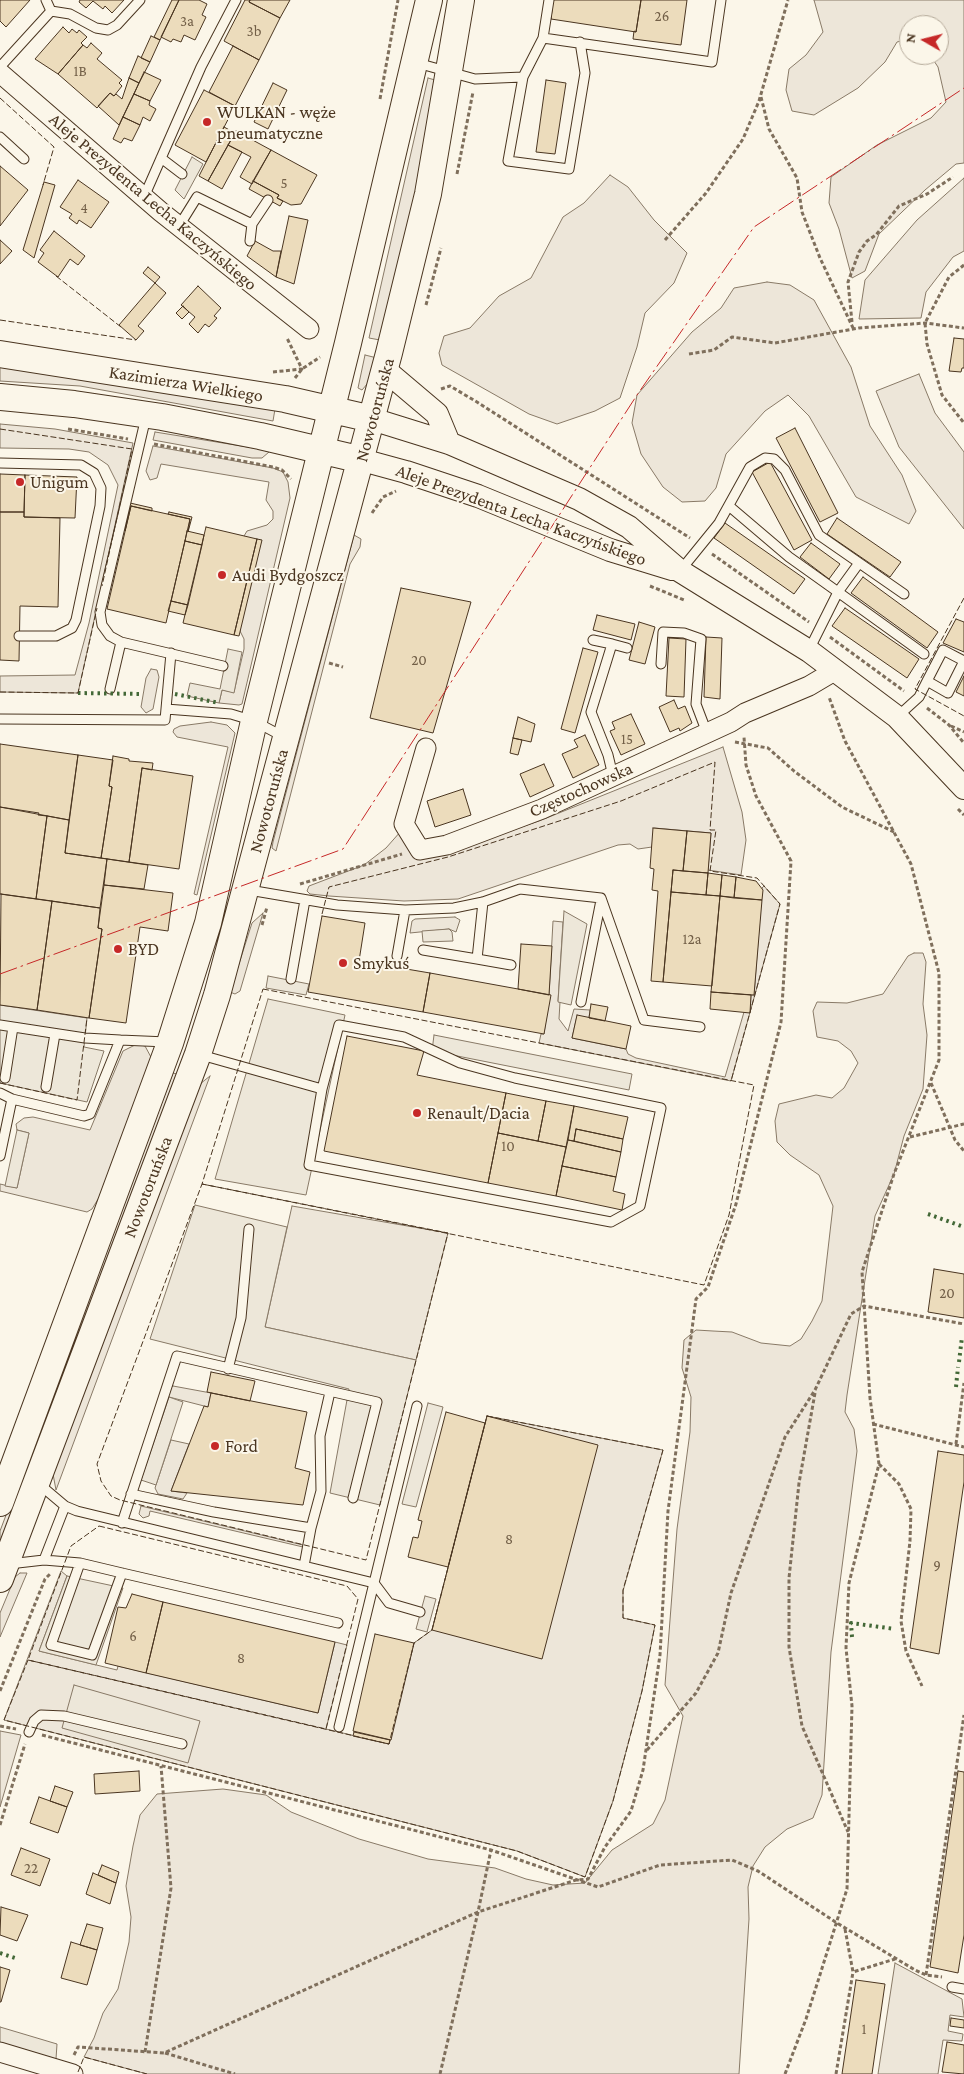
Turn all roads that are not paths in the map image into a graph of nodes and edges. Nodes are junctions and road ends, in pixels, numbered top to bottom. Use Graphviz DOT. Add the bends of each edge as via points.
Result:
graph roads {
  1 [pos="46,0"];
  2 [pos="140,0"];
  3 [pos="236,0"];
  4 [pos="429,0"];
  5 [pos="461,0"];
  6 [pos="549,0"];
  7 [pos="720,0"];
  8 [pos="51,11"];
  9 [pos="543,38"];
  10 [pos="580,42"];
  11 [pos="415,63"];
  12 [pos="0,67"];
  13 [pos="449,72"];
  14 [pos="0,73"];
  15 [pos="522,77"];
  16 [pos="0,138"];
  17 [pos="161,158"];
  18 [pos="24,159"];
  19 [pos="182,174"];
  20 [pos="144,197"];
  21 [pos="268,200"];
  22 [pos="252,224"];
  23 [pos="179,226"];
  24 [pos="250,241"];
  25 [pos="309,329"];
  26 [pos="0,354"];
  27 [pos="385,370"];
  28 [pos="0,397"];
  29 [pos="330,409"];
  30 [pos="146,414"];
  31 [pos="372,419"];
  32 [pos="448,443"];
  33 [pos="321,450"];
  34 [pos="362,460"];
  35 [pos="0,463"];
  36 [pos="729,506"];
  37 [pos="859,563"];
  38 [pos="680,571"];
  39 [pos="838,592"];
  40 [pos="904,594"];
  41 [pos="19,636"];
  42 [pos="593,640"];
  43 [pos="121,642"];
  44 [pos="612,644"];
  45 [pos="627,648"];
  46 [pos="809,651"];
  47 [pos="171,653"];
  48 [pos="924,654"];
  49 [pos="661,664"];
  50 [pos="223,666"];
  51 [pos="829,674"];
  52 [pos="926,681"];
  53 [pos="110,689"];
  54 [pos="166,709"];
  55 [pos="897,717"];
  56 [pos="0,719"];
  57 [pos="254,721"];
  58 [pos="702,735"];
  59 [pos="286,738"];
  60 [pos="426,748"];
  61 [pos="613,776"];
  62 [pos="964,788"];
  63 [pos="246,889"];
  64 [pos="601,898"];
  65 [pos="305,900"];
  66 [pos="483,902"];
  67 [pos="405,910"];
  68 [pos="424,950"];
  69 [pos="397,956"];
  70 [pos="477,959"];
  71 [pos="511,965"];
  72 [pos="291,979"];
  73 [pos="581,1002"];
  74 [pos="0,1025"];
  75 [pos="13,1027"];
  76 [pos="700,1027"];
  77 [pos="55,1034"];
  78 [pos="120,1040"];
  79 [pos="170,1042"];
  80 [pos="198,1054"];
  81 [pos="5,1078"];
  82 [pos="46,1087"];
  83 [pos="322,1089"];
  84 [pos="0,1093"];
  85 [pos="12,1099"];
  86 [pos="0,1156"];
  87 [pos="249,1230"];
  88 [pos="228,1369"];
  89 [pos="330,1392"];
  90 [pos="417,1406"];
  91 [pos="38,1483"];
  92 [pos="131,1494"];
  93 [pos="353,1498"];
  94 [pos="0,1503"];
  95 [pos="65,1506"];
  96 [pos="122,1522"];
  97 [pos="311,1528"];
  98 [pos="44,1560"];
  99 [pos="80,1563"];
  100 [pos="304,1566"];
  101 [pos="3,1571"];
  102 [pos="122,1573"];
  103 [pos="374,1584"];
  104 [pos="420,1612"];
  105 [pos="338,1623"];
  106 [pos="339,1727"];
  107 [pos="29,1732"];
  108 [pos="182,1744"];
  109 [pos="952,1987"];
  110 [pos="964,1989"];
  111 [pos="0,2052"];
  112 [pos="68,2072"];
  1 -- 8 [label="lane"];
  2 -- 8 [label="lane" via="117,25 108,30 96,28 70,14"];
  3 -- 17 [label="lane"];
  4 -- 11 [label="main road, Nowotoruńska"];
  5 -- 13 [label="main road, Nowotoruńska"];
  6 -- 9 [label="lane"];
  7 -- 10 [label="lane" via="712,62"];
  8 -- 12 [label="lane"];
  9 -- 10 [label="lane"];
  9 -- 15 [label="lane"];
  10 -- 15 [label="lane" via="585,73 569,169 508,161"];
  11 -- 13 [label="lane"];
  11 -- 29 [label="main road, Nowotoruńska"];
  13 -- 15 [label="lane" via="475,79"];
  13 -- 27 [label="main road, Nowotoruńska" via="428,194"];
  14 -- 20 [label="street, Aleje Prezydenta Lecha Kaczyńskiego"];
  16 -- 18 [label="lane"];
  17 -- 19 [label="lane"];
  17 -- 20 [label="lane"];
  20 -- 23 [label="street, Aleje Prezydenta Lecha Kaczyńskiego"];
  21 -- 22 [label="lane"];
  22 -- 23 [label="lane" via="196,197"];
  22 -- 24 [label="lane"];
  23 -- 25 [label="street, Aleje Prezydenta Lecha Kaczyńskiego"];
  26 -- 29 [label="main road, Kazimierza Wielkiego"];
  27 -- 31 [label="main road, Nowotoruńska"];
  27 -- 32 [label="street" via="437,414"];
  28 -- 30 [label="main road, Kazimierza Wielkiego"];
  29 -- 31 [label="main road, Kazimierza Wielkiego"];
  29 -- 33 [label="main road, Nowotoruńska"];
  30 -- 33 [label="main road, Kazimierza Wielkiego"];
  30 -- 43 [label="lane" via="100,612 102,625 110,636"];
  31 -- 32 [label="street, Aleje Prezydenta Lecha Kaczyńskiego"];
  31 -- 34 [label="main road, Nowotoruńska"];
  32 -- 38 [label="street, Aleje Prezydenta Lecha Kaczyńskiego" via="579,499 629,527"];
  33 -- 34 [label="main road, Kazimierza Wielkiego"];
  33 -- 57 [label="main road, Nowotoruńska"];
  34 -- 38 [label="street, Aleje Prezydenta Lecha Kaczyńskiego" via="469,493 610,550"];
  34 -- 59 [label="main road, Nowotoruńska"];
  35 -- 41 [label="lane" via="81,465 94,473 101,488 100,506 72,628 56,636"];
  36 -- 37 [label="lane" via="750,467 765,458 774,458 785,470 819,535"];
  36 -- 38 [label="lane" via="705,542"];
  36 -- 39 [label="lane" via="789,557"];
  37 -- 39 [label="lane"];
  37 -- 40 [label="lane"];
  38 -- 46 [label="street, Aleje Prezydenta Lecha Kaczyńskiego"];
  39 -- 46 [label="lane"];
  39 -- 48 [label="lane"];
  42 -- 44 [label="lane"];
  43 -- 47 [label="lane"];
  43 -- 53 [label="lane"];
  44 -- 45 [label="lane"];
  44 -- 61 [label="lane" via="591,712"];
  46 -- 51 [label="street, Aleje Prezydenta Lecha Kaczyńskiego"];
  47 -- 50 [label="lane"];
  47 -- 54 [label="lane"];
  49 -- 58 [label="lane" via="663,632 684,633 701,639 696,704"];
  51 -- 55 [label="street, Aleje Prezydenta Lecha Kaczyńskiego"];
  51 -- 58 [label="street, Częstochowska"];
  52 -- 52 [label="lane" via="943,650 964,661 948,693"];
  52 -- 55 [label="lane" via="918,697"];
  54 -- 56 [label="lane" via="165,720"];
  54 -- 57 [label="lane" via="231,714"];
  55 -- 62 [label="street, Aleje Prezydenta Lecha Kaczyńskiego"];
  57 -- 59 [label="lane"];
  57 -- 79 [label="main road, Nowotoruńska" via="208,923"];
  58 -- 61 [label="street, Częstochowska"];
  59 -- 63 [label="main road, Nowotoruńska"];
  60 -- 61 [label="street, Częstochowska" via="404,824 420,850 447,845 542,809"];
  63 -- 65 [label="lane"];
  63 -- 80 [label="main road, Nowotoruńska"];
  64 -- 66 [label="lane" via="520,889"];
  64 -- 73 [label="lane"];
  64 -- 76 [label="lane" via="644,1020"];
  65 -- 67 [label="lane"];
  65 -- 72 [label="lane"];
  66 -- 67 [label="lane" via="454,908"];
  66 -- 70 [label="lane"];
  67 -- 69 [label="lane"];
  68 -- 70 [label="lane"];
  70 -- 71 [label="lane"];
  74 -- 75 [label="lane"];
  75 -- 77 [label="lane"];
  75 -- 81 [label="lane"];
  77 -- 78 [label="lane"];
  77 -- 82 [label="lane"];
  78 -- 79 [label="lane"];
  78 -- 85 [label="lane" via="90,1114 84,1116"];
  79 -- 94 [label="main road, Nowotoruńska"];
  80 -- 83 [label="lane"];
  80 -- 91 [label="main road, Nowotoruńska"];
  83 -- 83 [label="lane" via="339,1025 404,1037 460,1063 515,1078 661,1108 640,1206 611,1222 309,1165"];
  84 -- 85 [label="lane"];
  85 -- 86 [label="lane"];
  87 -- 88 [label="lane" via="241,1318"];
  88 -- 89 [label="lane"];
  88 -- 92 [label="lane" via="177,1356"];
  89 -- 93 [label="lane" via="377,1402"];
  89 -- 97 [label="lane" via="320,1436 321,1491"];
  90 -- 103 [label="lane"];
  91 -- 95 [label="lane"];
  91 -- 101 [label="main road, Nowotoruńska"];
  92 -- 96 [label="lane"];
  92 -- 97 [label="lane"];
  95 -- 96 [label="lane"];
  95 -- 98 [label="lane"];
  96 -- 100 [label="lane"];
  97 -- 100 [label="lane"];
  98 -- 99 [label="lane"];
  98 -- 101 [label="lane"];
  99 -- 102 [label="lane"];
  99 -- 102 [label="lane" via="51,1645 92,1655"];
  100 -- 103 [label="lane"];
  102 -- 105 [label="lane"];
  103 -- 104 [label="lane" via="389,1603"];
  103 -- 106 [label="lane"];
  107 -- 108 [label="lane" via="41,1715 64,1716"];
  109 -- 110 [label="lane"];
  111 -- 112 [label="street"];
}
